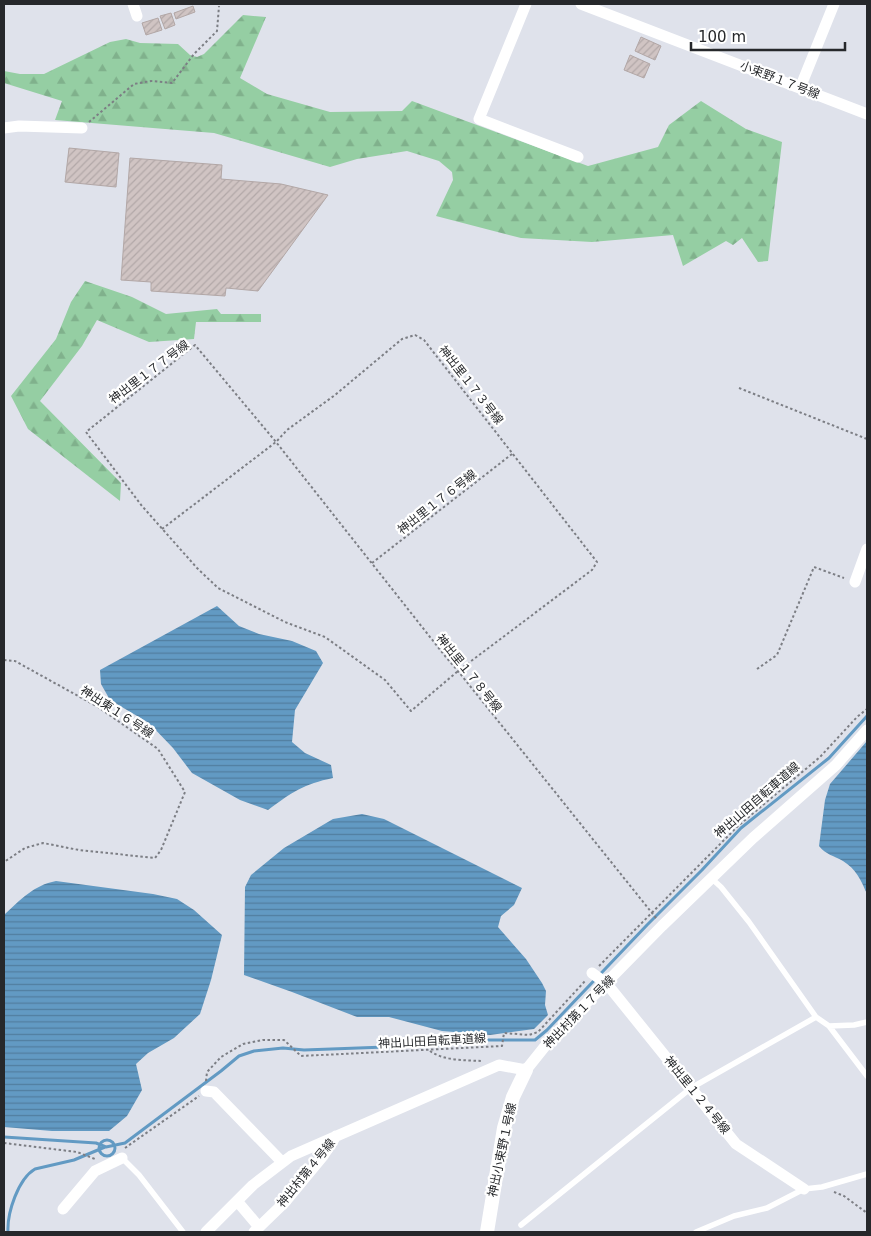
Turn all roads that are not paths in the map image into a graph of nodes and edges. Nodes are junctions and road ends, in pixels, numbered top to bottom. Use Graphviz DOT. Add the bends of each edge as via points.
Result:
graph roads {
  1 [pos="134,4"];
  2 [pos="526,4"];
  3 [pos="581,4"];
  4 [pos="834,4"];
  5 [pos="137,16"];
  6 [pos="800,88"];
  7 [pos="867,114"];
  8 [pos="4,128"];
  9 [pos="82,128"];
  10 [pos="578,157"];
  11 [pos="867,549"];
  12 [pos="855,582"];
  13 [pos="867,730"];
  14 [pos="710,878"];
  15 [pos="592,973"];
  16 [pos="607,984"];
  17 [pos="816,1017"];
  18 [pos="867,1022"];
  19 [pos="829,1026"];
  20 [pos="526,1070"];
  21 [pos="867,1076"];
  22 [pos="691,1088"];
  23 [pos="206,1091"];
  24 [pos="336,1136"];
  25 [pos="120,1156"];
  26 [pos="282,1162"];
  27 [pos="867,1174"];
  28 [pos="804,1189"];
  29 [pos="237,1202"];
  30 [pos="63,1209"];
  31 [pos="521,1225"];
  32 [pos="257,1230"];
  33 [pos="183,1232"];
  34 [pos="206,1232"];
  35 [pos="487,1232"];
  36 [pos="696,1232"];
  1 -- 5 [label="street"];
  2 -- 10 [label="street" via="480,119"];
  3 -- 6 [label="street, 小束野１７号線"];
  4 -- 6 [label="street"];
  6 -- 7 [label="street, 小束野１７号線"];
  8 -- 9 [label="street"];
  11 -- 12 [label="street"];
  13 -- 14 [label="street, 神出村第１７号線" via="836,765"];
  14 -- 16 [label="street, 神出村第１７号線"];
  14 -- 17 [label="lane" via="749,922"];
  15 -- 16 [label="street, 神出里１２４号線"];
  16 -- 20 [label="street, 神出村第１７号線" via="550,1040"];
  16 -- 22 [label="street, 神出里１２４号線"];
  17 -- 19 [label="lane"];
  17 -- 22 [label="lane"];
  18 -- 19 [label="lane"];
  19 -- 21 [label="lane"];
  20 -- 24 [label="street" via="499,1064"];
  20 -- 35 [label="street, 神出小束野１号線" via="513,1097 504,1128"];
  22 -- 28 [label="street, 神出里１２４号線" via="736,1144"];
  22 -- 31 [label="lane"];
  23 -- 26 [label="street" via="214,1092"];
  24 -- 26 [label="street"];
  24 -- 32 [label="street, 神出村第４号線" via="285,1202"];
  25 -- 30 [label="street" via="95,1171"];
  25 -- 33 [label="lane" via="140,1175"];
  26 -- 29 [label="street"];
  27 -- 28 [label="lane"];
  28 -- 36 [label="lane" via="767,1208 734,1216"];
  29 -- 32 [label="street"];
  29 -- 34 [label="street"];
}
